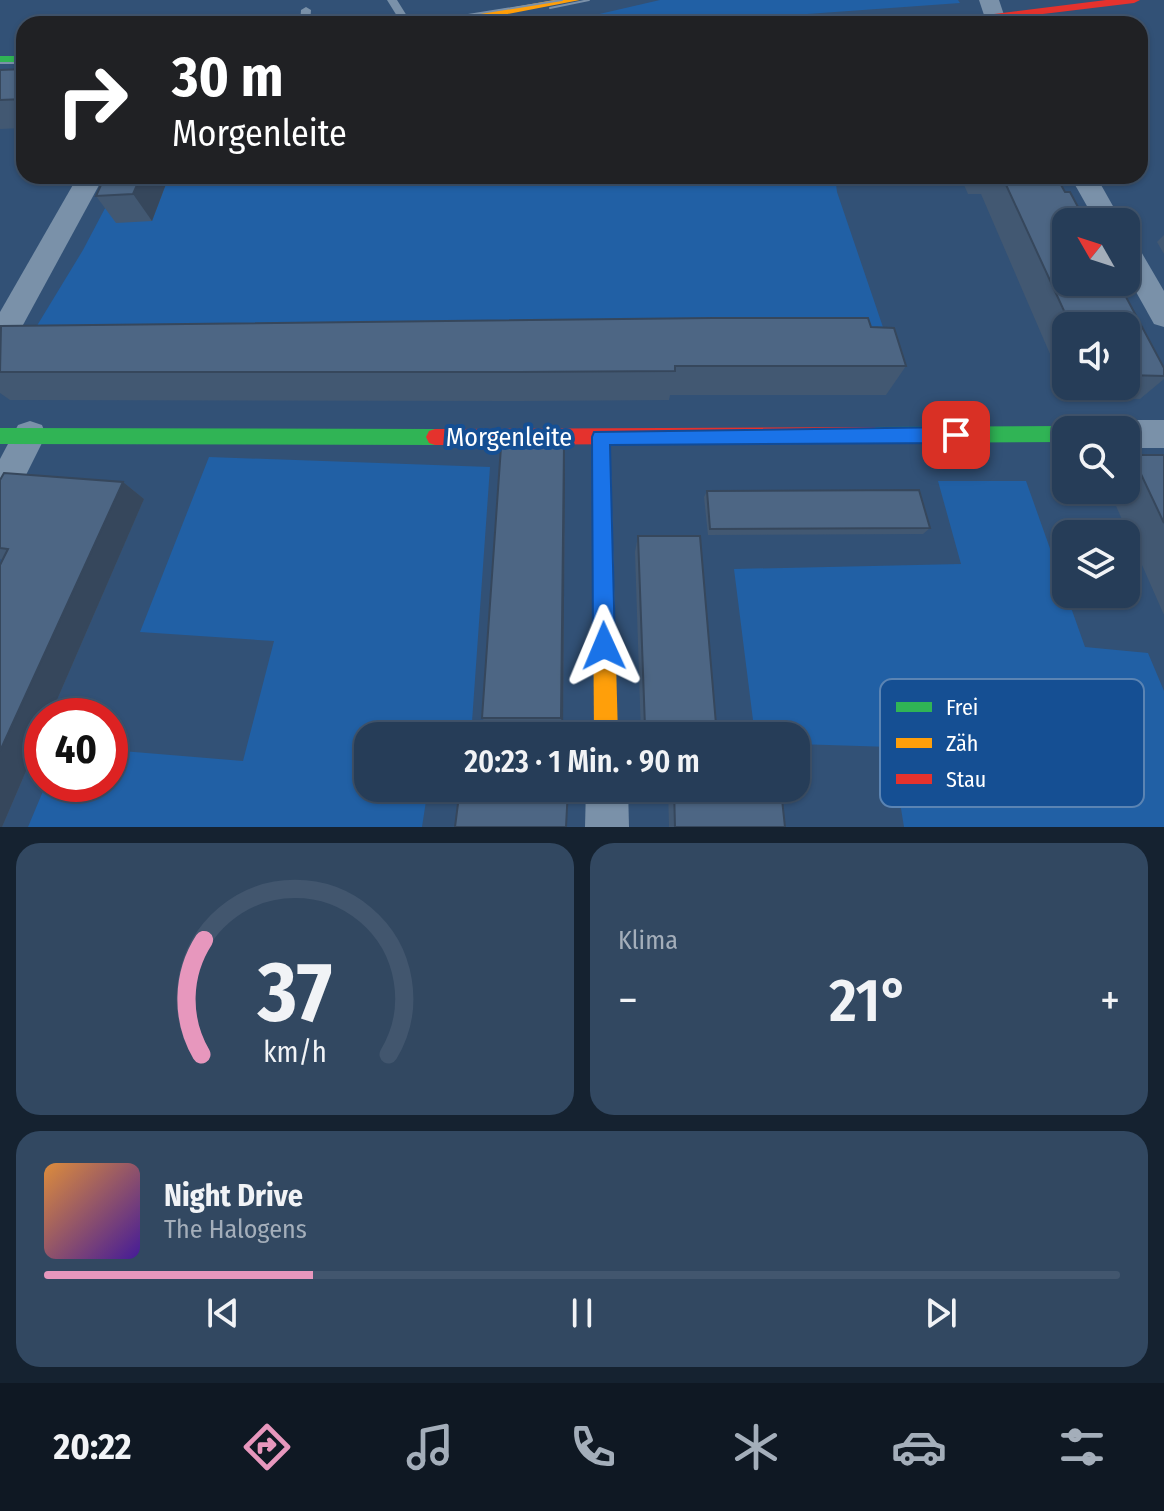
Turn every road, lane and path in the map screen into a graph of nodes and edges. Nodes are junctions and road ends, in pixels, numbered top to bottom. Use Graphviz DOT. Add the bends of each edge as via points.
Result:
graph roads {
  1 [pos="574,0"];
  2 [pos="1134,0"];
  3 [pos="306,10"];
  4 [pos="993,14"];
  5 [pos="306,16"];
  6 [pos="506,16"];
  7 [pos="961,16"];
  8 [pos="87,184"];
  9 [pos="1088,184"];
  10 [pos="1101,208"];
  11 [pos="1140,274"];
  12 [pos="1164,316"];
  13 [pos="0,339"];
  14 [pos="1052,434"];
  15 [pos="1140,434"];
  16 [pos="1164,434"];
  17 [pos="15,436"];
  18 [pos="601,437"];
  19 [pos="0,492"];
  20 [pos="606,722"];
  21 [pos="607,802"];
  22 [pos="607,827"];
  1 -- 6 [label="street"];
  2 -- 4 [label="street"];
  3 -- 5 [label="lane"];
  4 -- 7 [label="street"];
  8 -- 13 [label="street"];
  9 -- 10 [label="street"];
  11 -- 12 [label="street"];
  14 -- 18 [label="street, Morgenleite"];
  15 -- 16 [label="street"];
  17 -- 18 [label="street, Morgenleite"];
  17 -- 19 [label="street"];
  18 -- 20 [label="street"];
  21 -- 22 [label="street"];
}
